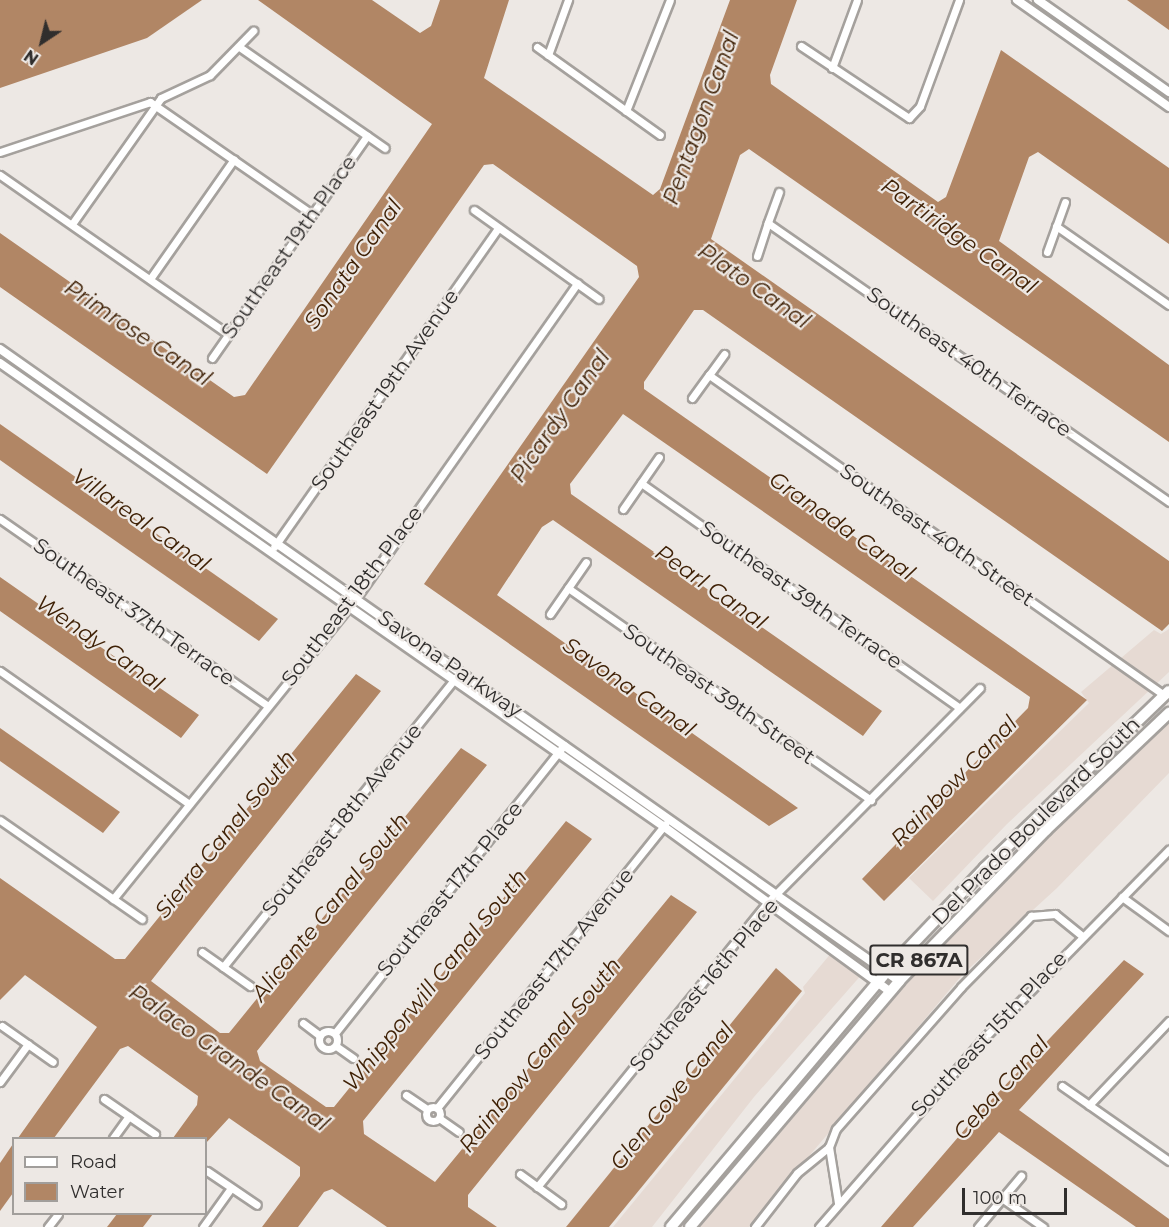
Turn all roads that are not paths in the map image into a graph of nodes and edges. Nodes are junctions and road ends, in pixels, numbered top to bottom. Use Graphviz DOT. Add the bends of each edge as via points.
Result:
graph roads {
  1 [pos="568,0"];
  2 [pos="670,0"];
  3 [pos="857,0"];
  4 [pos="959,0"];
  5 [pos="1017,0"];
  6 [pos="1038,0"];
  7 [pos="253,31"];
  8 [pos="801,46"];
  9 [pos="537,47"];
  10 [pos="241,48"];
  11 [pos="548,55"];
  12 [pos="1125,61"];
  13 [pos="832,68"];
  14 [pos="1118,70"];
  15 [pos="1169,92"];
  16 [pos="156,104"];
  17 [pos="1169,107"];
  18 [pos="626,111"];
  19 [pos="660,135"];
  20 [pos="367,136"];
  21 [pos="385,148"];
  22 [pos="0,152"];
  23 [pos="234,159"];
  24 [pos="0,175"];
  25 [pos="779,192"];
  26 [pos="1065,202"];
  27 [pos="474,210"];
  28 [pos="312,214"];
  29 [pos="768,223"];
  30 [pos="72,224"];
  31 [pos="1056,226"];
  32 [pos="498,228"];
  33 [pos="1047,252"];
  34 [pos="757,256"];
  35 [pos="150,279"];
  36 [pos="577,283"];
  37 [pos="599,298"];
  38 [pos="1169,304"];
  39 [pos="228,334"];
  40 [pos="0,349"];
  41 [pos="724,354"];
  42 [pos="212,358"];
  43 [pos="0,363"];
  44 [pos="709,375"];
  45 [pos="692,398"];
  46 [pos="102,420"];
  47 [pos="94,429"];
  48 [pos="659,457"];
  49 [pos="641,483"];
  50 [pos="1169,502"];
  51 [pos="623,509"];
  52 [pos="0,519"];
  53 [pos="277,543"];
  54 [pos="271,552"];
  55 [pos="586,562"];
  56 [pos="568,588"];
  57 [pos="356,598"];
  58 [pos="348,606"];
  59 [pos="549,614"];
  60 [pos="0,671"];
  61 [pos="460,672"];
  62 [pos="453,680"];
  63 [pos="980,687"];
  64 [pos="1167,693"];
  65 [pos="268,706"];
  66 [pos="960,708"];
  67 [pos="1165,717"];
  68 [pos="564,745"];
  69 [pos="558,753"];
  70 [pos="871,800"];
  71 [pos="189,804"];
  72 [pos="669,818"];
  73 [pos="0,820"];
  74 [pos="663,826"];
  75 [pos="1169,850"];
  76 [pos="779,895"];
  77 [pos="1122,897"];
  78 [pos="113,898"];
  79 [pos="768,902"];
  80 [pos="142,919"];
  81 [pos="1169,931"];
  82 [pos="1082,936"];
  83 [pos="202,952"];
  84 [pos="223,967"];
  85 [pos="887,971"];
  86 [pos="878,981"];
  87 [pos="899,981"];
  88 [pos="250,986"];
  89 [pos="890,991"];
  90 [pos="1169,1021"];
  91 [pos="303,1023"];
  92 [pos="2,1026"];
  93 [pos="335,1033"];
  94 [pos="320,1036"];
  95 [pos="28,1044"];
  96 [pos="336,1046"];
  97 [pos="353,1058"];
  98 [pos="53,1062"];
  99 [pos="0,1082"];
  100 [pos="1062,1086"];
  101 [pos="406,1095"];
  102 [pos="104,1099"];
  103 [pos="1089,1105"];
  104 [pos="437,1108"];
  105 [pos="427,1109"];
  106 [pos="129,1116"];
  107 [pos="439,1118"];
  108 [pos="459,1132"];
  109 [pos="155,1134"];
  110 [pos="114,1137"];
  111 [pos="829,1147"];
  112 [pos="1169,1161"];
  113 [pos="207,1171"];
  114 [pos="520,1174"];
  115 [pos="1021,1176"];
  116 [pos="537,1187"];
  117 [pos="231,1188"];
  118 [pos="1003,1199"];
  119 [pos="838,1203"];
  120 [pos="561,1204"];
  121 [pos="256,1205"];
  122 [pos="57,1215"];
  123 [pos="48,1227"];
  124 [pos="203,1227"];
  125 [pos="671,1227"];
  126 [pos="690,1227"];
  127 [pos="755,1227"];
  128 [pos="819,1227"];
  129 [pos="978,1227"];
  130 [pos="1043,1227"];
  1 -- 11 [label="street"];
  2 -- 18 [label="street"];
  3 -- 13 [label="street"];
  4 -- 13 [label="street" via="920,106 909,118"];
  5 -- 14 [label="street"];
  6 -- 12 [label="street"];
  7 -- 10 [label="street"];
  8 -- 13 [label="street"];
  9 -- 11 [label="street"];
  10 -- 16 [label="street" via="210,75"];
  10 -- 20 [label="street"];
  11 -- 18 [label="street"];
  12 -- 14 [label="street"];
  12 -- 15 [label="street"];
  14 -- 17 [label="street"];
  16 -- 22 [label="street" via="142,103"];
  16 -- 23 [label="street"];
  16 -- 30 [label="street"];
  18 -- 19 [label="street"];
  20 -- 21 [label="street"];
  20 -- 28 [label="street, Southeast 19th Place"];
  23 -- 28 [label="street"];
  23 -- 35 [label="street"];
  24 -- 30 [label="street"];
  25 -- 29 [label="street"];
  26 -- 31 [label="street"];
  27 -- 32 [label="street"];
  28 -- 39 [label="street, Southeast 19th Place"];
  29 -- 34 [label="street"];
  29 -- 50 [label="street, Southeast 40th Terrace"];
  30 -- 35 [label="street"];
  31 -- 33 [label="street"];
  31 -- 38 [label="street"];
  32 -- 36 [label="street"];
  32 -- 53 [label="street, Southeast 19th Avenue"];
  35 -- 39 [label="street"];
  36 -- 37 [label="street"];
  36 -- 57 [label="street, Southeast 18th Place"];
  39 -- 42 [label="street, Southeast 19th Place"];
  40 -- 46 [label="street, Savona Parkway"];
  41 -- 44 [label="street"];
  43 -- 47 [label="street, Savona Parkway"];
  44 -- 45 [label="street"];
  44 -- 64 [label="street, Southeast 40th Street"];
  46 -- 47 [label="street"];
  46 -- 53 [label="street, Savona Parkway"];
  47 -- 54 [label="street, Savona Parkway"];
  48 -- 49 [label="street"];
  49 -- 51 [label="street"];
  49 -- 66 [label="street, Southeast 39th Terrace"];
  52 -- 65 [label="street, Southeast 37th Terrace"];
  53 -- 54 [label="street, Southeast 19th Avenue"];
  53 -- 57 [label="street, Savona Parkway"];
  54 -- 58 [label="street, Savona Parkway"];
  55 -- 56 [label="street"];
  56 -- 59 [label="street"];
  56 -- 70 [label="street, Southeast 39th Street"];
  57 -- 58 [label="street, Southeast 18th Place"];
  57 -- 61 [label="street, Savona Parkway"];
  58 -- 62 [label="street, Savona Parkway"];
  58 -- 65 [label="street, Southeast 18th Place"];
  60 -- 71 [label="street"];
  61 -- 62 [label="street, Southeast 18th Avenue"];
  61 -- 68 [label="street, Savona Parkway"];
  62 -- 69 [label="street, Savona Parkway"];
  62 -- 84 [label="street, Southeast 18th Avenue"];
  63 -- 66 [label="street, Southeast 16th Place"];
  64 -- 67 [label="main road"];
  64 -- 85 [label="main road, Del Prado Boulevard South / CR 867A" via="985,868"];
  65 -- 71 [label="street, Southeast 18th Place"];
  66 -- 70 [label="street, Southeast 16th Place"];
  67 -- 87 [label="main road, Del Prado Boulevard South / CR 867A" via="1046,830"];
  68 -- 69 [label="street, Southeast 17th Place"];
  68 -- 72 [label="street, Savona Parkway"];
  69 -- 74 [label="street, Savona Parkway"];
  69 -- 93 [label="street, Southeast 17th Place"];
  70 -- 76 [label="street, Southeast 16th Place"];
  71 -- 78 [label="street, Southeast 18th Place"];
  72 -- 74 [label="street, Southeast 17th Avenue"];
  72 -- 76 [label="street, Savona Parkway"];
  73 -- 78 [label="street"];
  74 -- 79 [label="street, Savona Parkway"];
  74 -- 104 [label="street, Southeast 17th Avenue"];
  75 -- 77 [label="street, Southeast 15th Place"];
  76 -- 79 [label="street, Southeast 16th Place"];
  76 -- 85 [label="street, Savona Parkway"];
  77 -- 81 [label="street"];
  77 -- 82 [label="street, Southeast 15th Place"];
  78 -- 80 [label="street"];
  79 -- 86 [label="street, Savona Parkway"];
  79 -- 116 [label="street, Southeast 16th Place"];
  82 -- 111 [label="street" via="1055,914 1031,916 842,1121"];
  82 -- 119 [label="street, Southeast 15th Place" via="966,1057"];
  83 -- 84 [label="street"];
  84 -- 88 [label="street"];
  85 -- 86 [label="main road, Del Prado Boulevard South / CR 867A"];
  85 -- 87 [label="street, Savona Parkway"];
  86 -- 89 [label="street, Savona Parkway"];
  86 -- 125 [label="main road, Del Prado Boulevard South / CR 867A"];
  87 -- 89 [label="main road, Del Prado Boulevard South / CR 867A"];
  89 -- 126 [label="main road, Del Prado Boulevard South / CR 867A"];
  90 -- 103 [label="street"];
  91 -- 94 [label="street"];
  92 -- 95 [label="street"];
  93 -- 94 [label="street" via="327,1030"];
  93 -- 96 [label="street"];
  94 -- 96 [label="street" via="322,1047"];
  95 -- 98 [label="street"];
  95 -- 99 [label="street"];
  96 -- 97 [label="street"];
  100 -- 103 [label="street"];
  101 -- 105 [label="street"];
  102 -- 106 [label="street"];
  103 -- 112 [label="street"];
  104 -- 105 [label="street"];
  104 -- 107 [label="street"];
  105 -- 107 [label="street" via="428,1120"];
  106 -- 109 [label="street"];
  106 -- 110 [label="street"];
  107 -- 108 [label="street"];
  111 -- 119 [label="street"];
  111 -- 127 [label="street" via="797,1173"];
  113 -- 117 [label="street"];
  114 -- 116 [label="street"];
  115 -- 118 [label="street"];
  116 -- 120 [label="street"];
  117 -- 121 [label="street"];
  117 -- 124 [label="street"];
  118 -- 129 [label="street"];
  118 -- 130 [label="street"];
  119 -- 128 [label="street, Southeast 15th Place"];
  122 -- 123 [label="street"];
}
